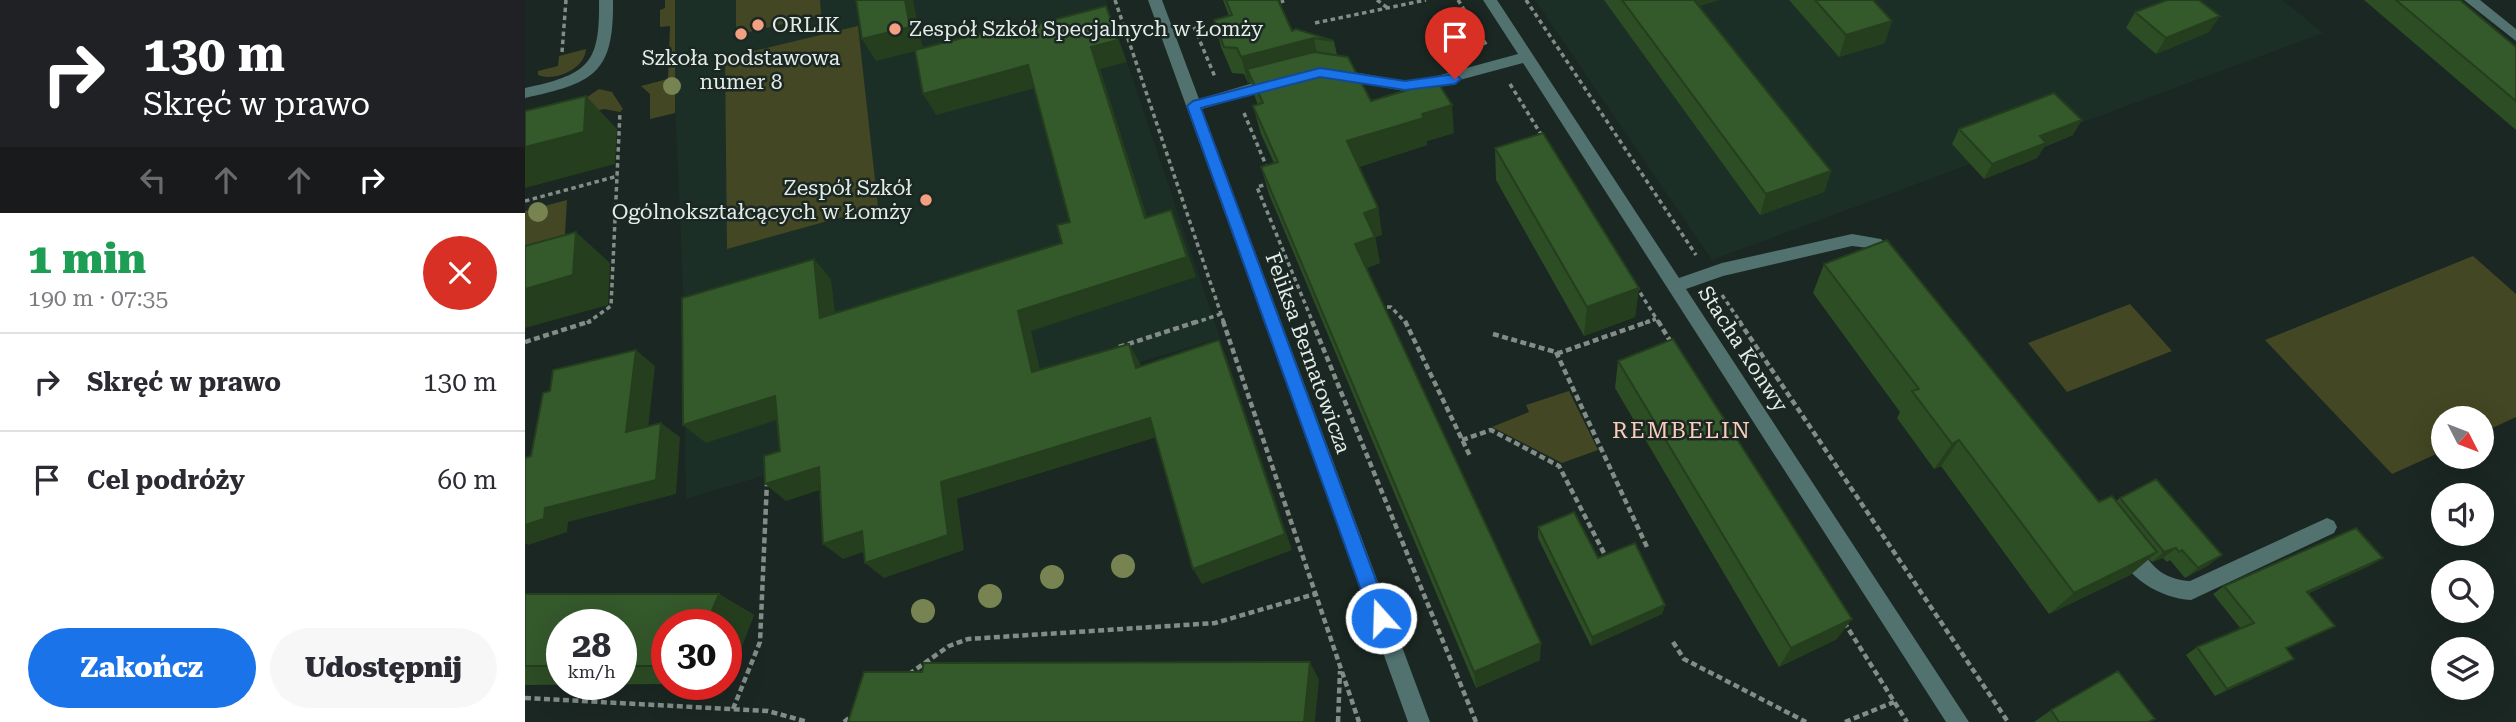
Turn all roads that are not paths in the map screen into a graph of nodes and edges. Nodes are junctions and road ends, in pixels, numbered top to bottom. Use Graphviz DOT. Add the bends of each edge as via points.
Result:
graph roads {
  1 [pos="606,0"];
  2 [pos="1155,0"];
  3 [pos="1490,0"];
  4 [pos="2471,0"];
  5 [pos="2516,36"];
  6 [pos="1527,57"];
  7 [pos="1320,72"];
  8 [pos="1284,79"];
  9 [pos="525,93"];
  10 [pos="1193,106"];
  11 [pos="1903,270"];
  12 [pos="1675,286"];
  13 [pos="2327,527"];
  14 [pos="2114,535"];
  15 [pos="1419,722"];
  16 [pos="1958,722"];
  1 -- 9 [label="street" via="604,48 597,61 573,79"];
  2 -- 10 [label="street, Feliksa Bernatowicza"];
  3 -- 6 [label="street, Stacha Konwy"];
  4 -- 5 [label="street"];
  6 -- 7 [label="street" via="1455,79 1405,86"];
  6 -- 12 [label="street, Stacha Konwy"];
  8 -- 10 [label="street"];
  10 -- 15 [label="street, Feliksa Bernatowicza"];
  11 -- 12 [label="street" via="1877,242 1865,239"];
  12 -- 16 [label="street, Stacha Konwy"];
  13 -- 14 [label="street" via="2191,591 2160,585"];
}
